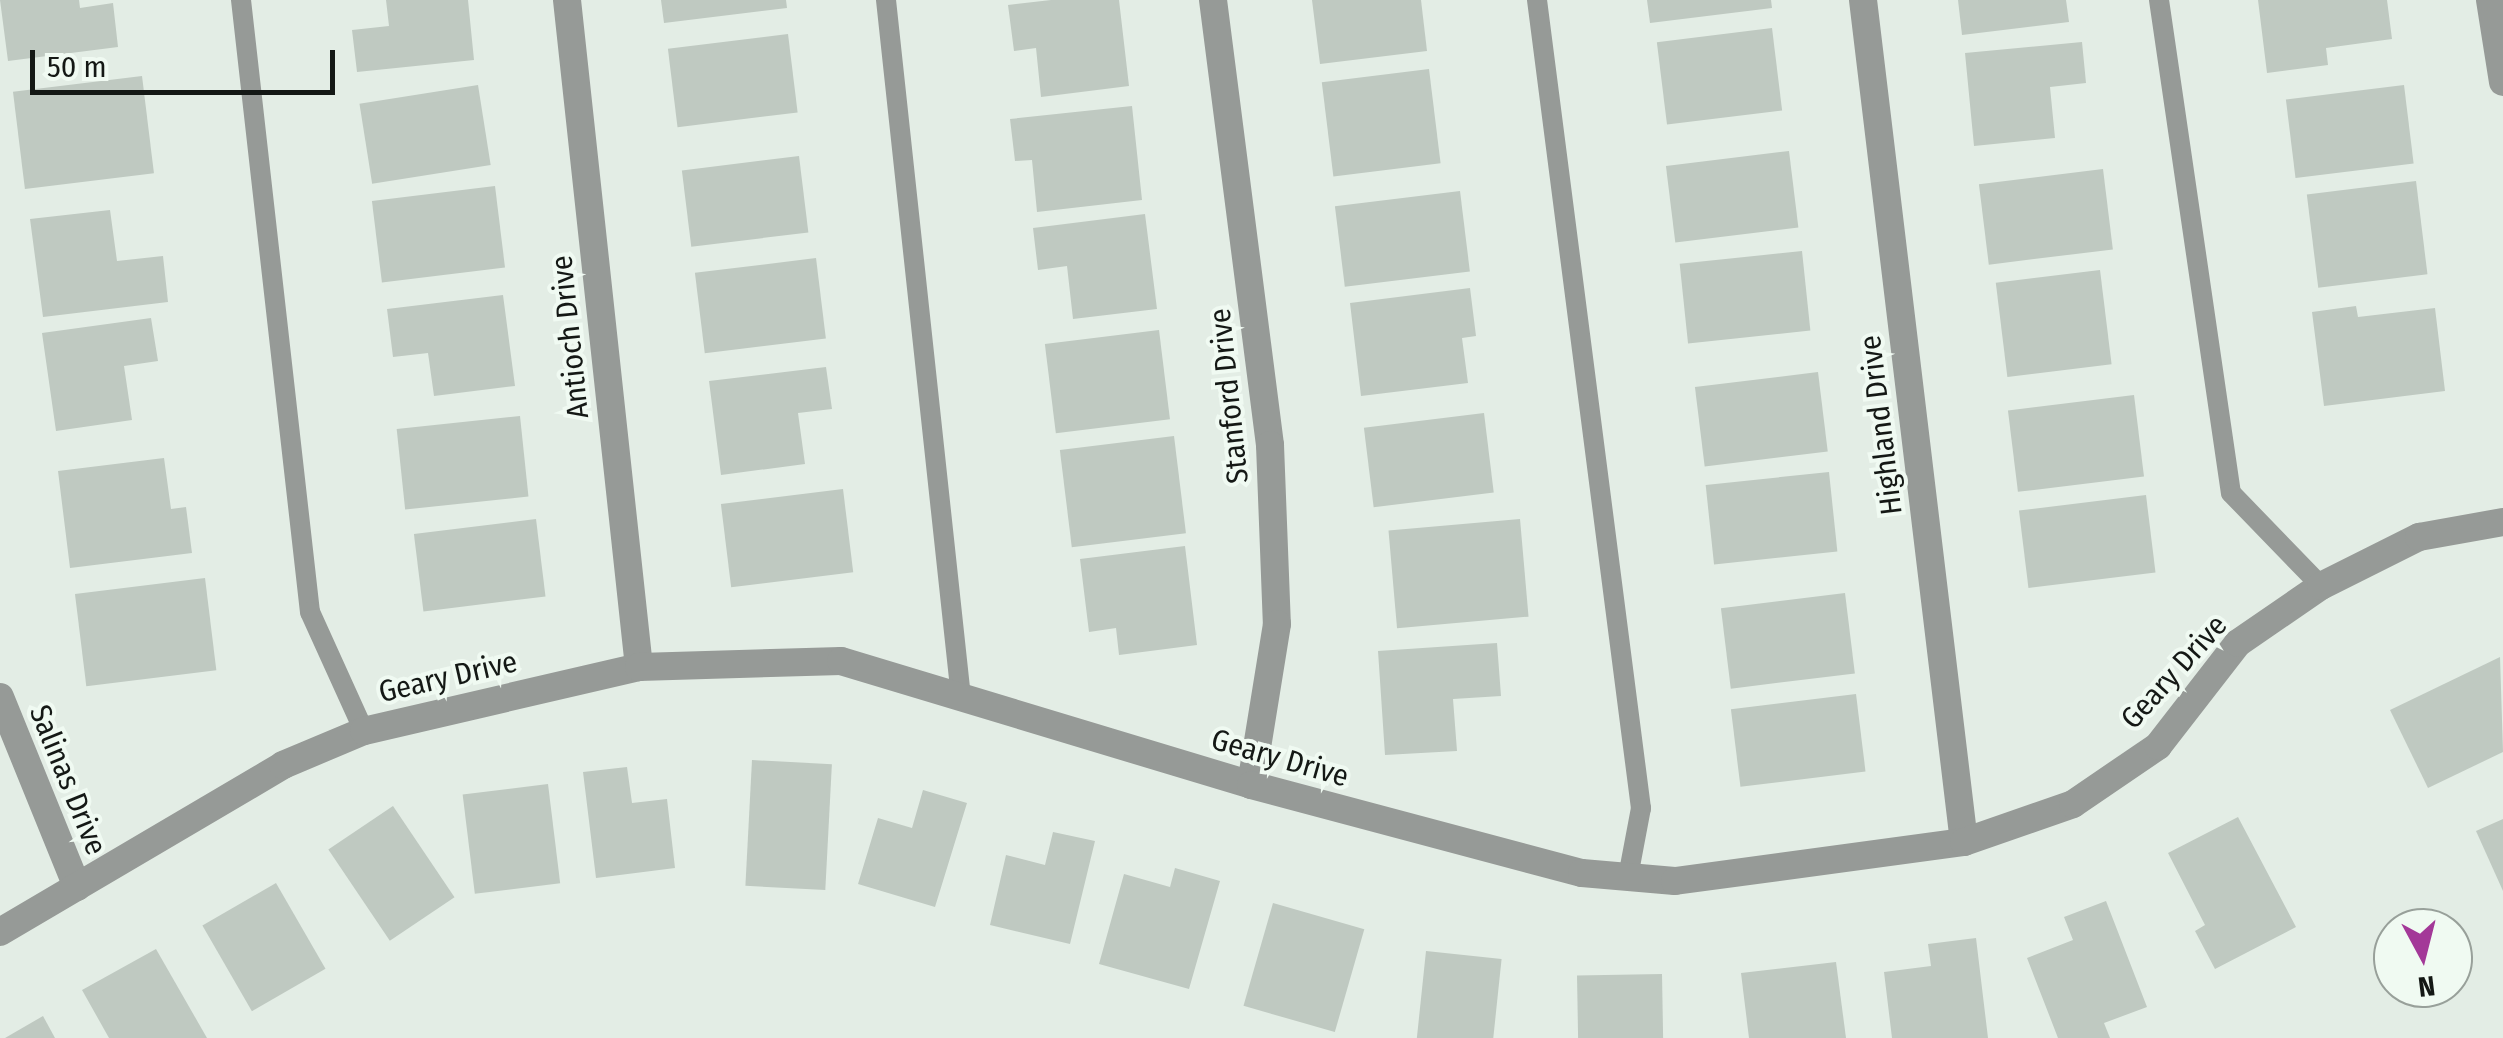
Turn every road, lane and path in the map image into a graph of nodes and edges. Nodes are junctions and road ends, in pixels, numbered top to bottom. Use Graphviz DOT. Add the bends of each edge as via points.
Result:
graph roads {
  1 [pos="241,0"];
  2 [pos="567,0"];
  3 [pos="886,0"];
  4 [pos="1213,0"];
  5 [pos="1537,0"];
  6 [pos="1863,0"];
  7 [pos="2159,0"];
  8 [pos="2490,0"];
  9 [pos="2503,82"];
  10 [pos="2503,522"];
  11 [pos="2321,586"];
  12 [pos="639,667"];
  13 [pos="0,697"];
  14 [pos="961,697"];
  15 [pos="364,731"];
  16 [pos="1251,785"];
  17 [pos="1964,842"];
  18 [pos="1628,877"];
  19 [pos="77,888"];
  20 [pos="0,932"];
  1 -- 15 [label="lane" via="310,612"];
  2 -- 12 [label="street, Antioch Drive"];
  3 -- 14 [label="lane"];
  4 -- 16 [label="street, Stanford Drive" via="1270,445 1277,624"];
  5 -- 18 [label="lane" via="1641,808"];
  6 -- 17 [label="street, Highland Drive"];
  7 -- 11 [label="lane" via="2231,494"];
  8 -- 9 [label="street"];
  10 -- 11 [label="street, Geary Drive" via="2419,537"];
  11 -- 17 [label="street, Geary Drive" via="2238,642 2158,746 2073,804"];
  12 -- 14 [label="street, Geary Drive" via="841,661"];
  12 -- 15 [label="street, Geary Drive"];
  13 -- 19 [label="street, Salinas Drive"];
  14 -- 16 [label="street, Geary Drive"];
  15 -- 19 [label="street, Geary Drive" via="283,765"];
  16 -- 18 [label="street, Geary Drive" via="1582,873"];
  17 -- 18 [label="street, Geary Drive" via="1676,880"];
  19 -- 20 [label="street, Geary Drive"];
}
